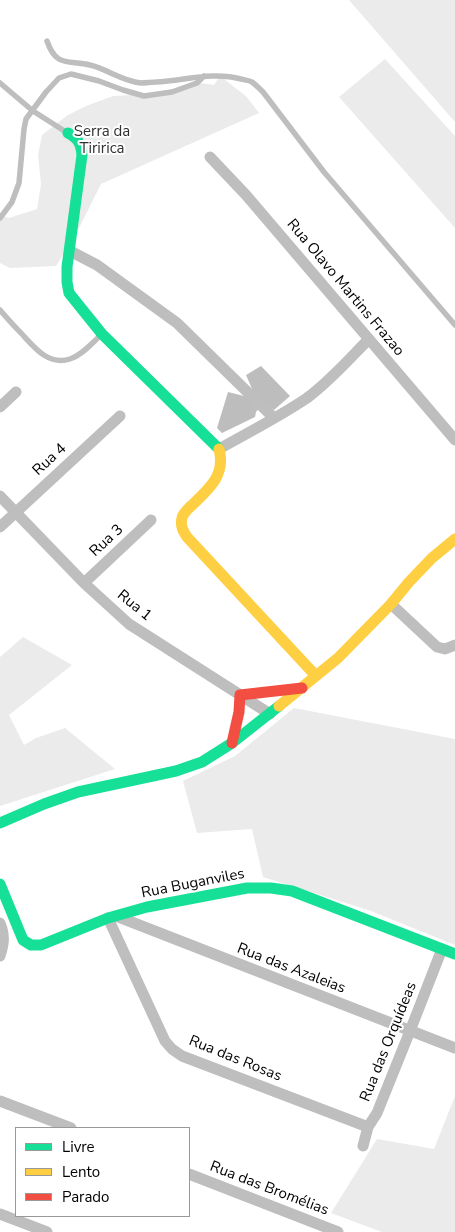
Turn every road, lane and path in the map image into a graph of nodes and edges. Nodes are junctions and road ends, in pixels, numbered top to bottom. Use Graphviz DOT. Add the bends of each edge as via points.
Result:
graph roads {
  1 [pos="47,41"];
  2 [pos="204,76"];
  3 [pos="0,83"];
  4 [pos="33,111"];
  5 [pos="68,133"];
  6 [pos="210,157"];
  7 [pos="0,218"];
  8 [pos="70,252"];
  9 [pos="0,310"];
  10 [pos="455,325"];
  11 [pos="102,334"];
  12 [pos="369,340"];
  13 [pos="16,392"];
  14 [pos="0,407"];
  15 [pos="120,416"];
  16 [pos="274,418"];
  17 [pos="455,440"];
  18 [pos="219,448"];
  19 [pos="0,496"];
  20 [pos="16,512"];
  21 [pos="151,520"];
  22 [pos="0,527"];
  23 [pos="455,539"];
  24 [pos="84,583"];
  25 [pos="391,604"];
  26 [pos="455,644"];
  27 [pos="316,676"];
  28 [pos="303,688"];
  29 [pos="240,695"];
  30 [pos="270,714"];
  31 [pos="232,743"];
  32 [pos="0,823"];
  33 [pos="0,884"];
  34 [pos="112,917"];
  35 [pos="0,923"];
  36 [pos="442,949"];
  37 [pos="455,954"];
  38 [pos="0,956"];
  39 [pos="410,1032"];
  40 [pos="455,1048"];
  41 [pos="0,1101"];
  42 [pos="68,1127"];
  43 [pos="368,1127"];
  44 [pos="363,1146"];
  45 [pos="190,1174"];
  46 [pos="0,1214"];
  47 [pos="333,1231"];
  48 [pos="47,1232"];
  1 -- 2 [label="lane" via="55,57 65,62 94,66 141,83"];
  2 -- 4 [label="lane" via="197,83 172,92 144,96 71,74 59,78"];
  2 -- 10 [label="lane" via="233,76 251,82 263,92 324,172"];
  3 -- 4 [label="lane"];
  4 -- 5 [label="lane"];
  4 -- 7 [label="lane" via="24,128 19,183 12,202"];
  5 -- 8 [label="street" via="77,138 82,148"];
  6 -- 12 [label="street, Rua Olavo Martins Frazao"];
  8 -- 11 [label="street" via="69,293"];
  8 -- 16 [label="street" via="96,265 165,314"];
  9 -- 11 [label="lane" via="37,350 60,361 81,353"];
  11 -- 18 [label="street"];
  12 -- 16 [label="street" via="308,397"];
  12 -- 17 [label="street, Rua Olavo Martins Frazao"];
  13 -- 14 [label="street"];
  15 -- 20 [label="street, Rua 4"];
  16 -- 18 [label="street"];
  18 -- 27 [label="street" via="222,458 216,481 184,513 180,522 182,529"];
  19 -- 20 [label="street, Rua 1"];
  20 -- 22 [label="street, Rua 4"];
  20 -- 24 [label="street, Rua 1"];
  21 -- 24 [label="street, Rua 3"];
  23 -- 25 [label="street" via="432,558"];
  24 -- 29 [label="street, Rua 1" via="129,624"];
  25 -- 26 [label="street" via="437,647 445,649"];
  25 -- 27 [label="street"];
  27 -- 28 [label="street"];
  28 -- 29 [label="street"];
  28 -- 30 [label="street"];
  29 -- 30 [label="street, Rua 1"];
  29 -- 31 [label="street"];
  30 -- 31 [label="street"];
  31 -- 32 [label="street" via="202,762 176,771 78,792"];
  33 -- 34 [label="street, Rua Buganviles" via="23,940 33,946"];
  34 -- 36 [label="street, Rua Buganviles" via="247,888 271,888 292,891"];
  34 -- 39 [label="street, Rua das Azaleias"];
  34 -- 43 [label="street, Rua das Rosas" via="165,1041 172,1049 182,1056"];
  35 -- 38 [label="street" via="4,946"];
  36 -- 37 [label="street, Rua Buganviles"];
  36 -- 39 [label="street, Rua das Orquídeas"];
  39 -- 40 [label="street, Rua das Azaleias"];
  39 -- 43 [label="street, Rua das Orquídeas" via="377,1113"];
  41 -- 42 [label="street"];
  43 -- 44 [label="street, Rua das Orquídeas"];
  45 -- 47 [label="street, Rua das Bromélias"];
  46 -- 48 [label="street"];
}
